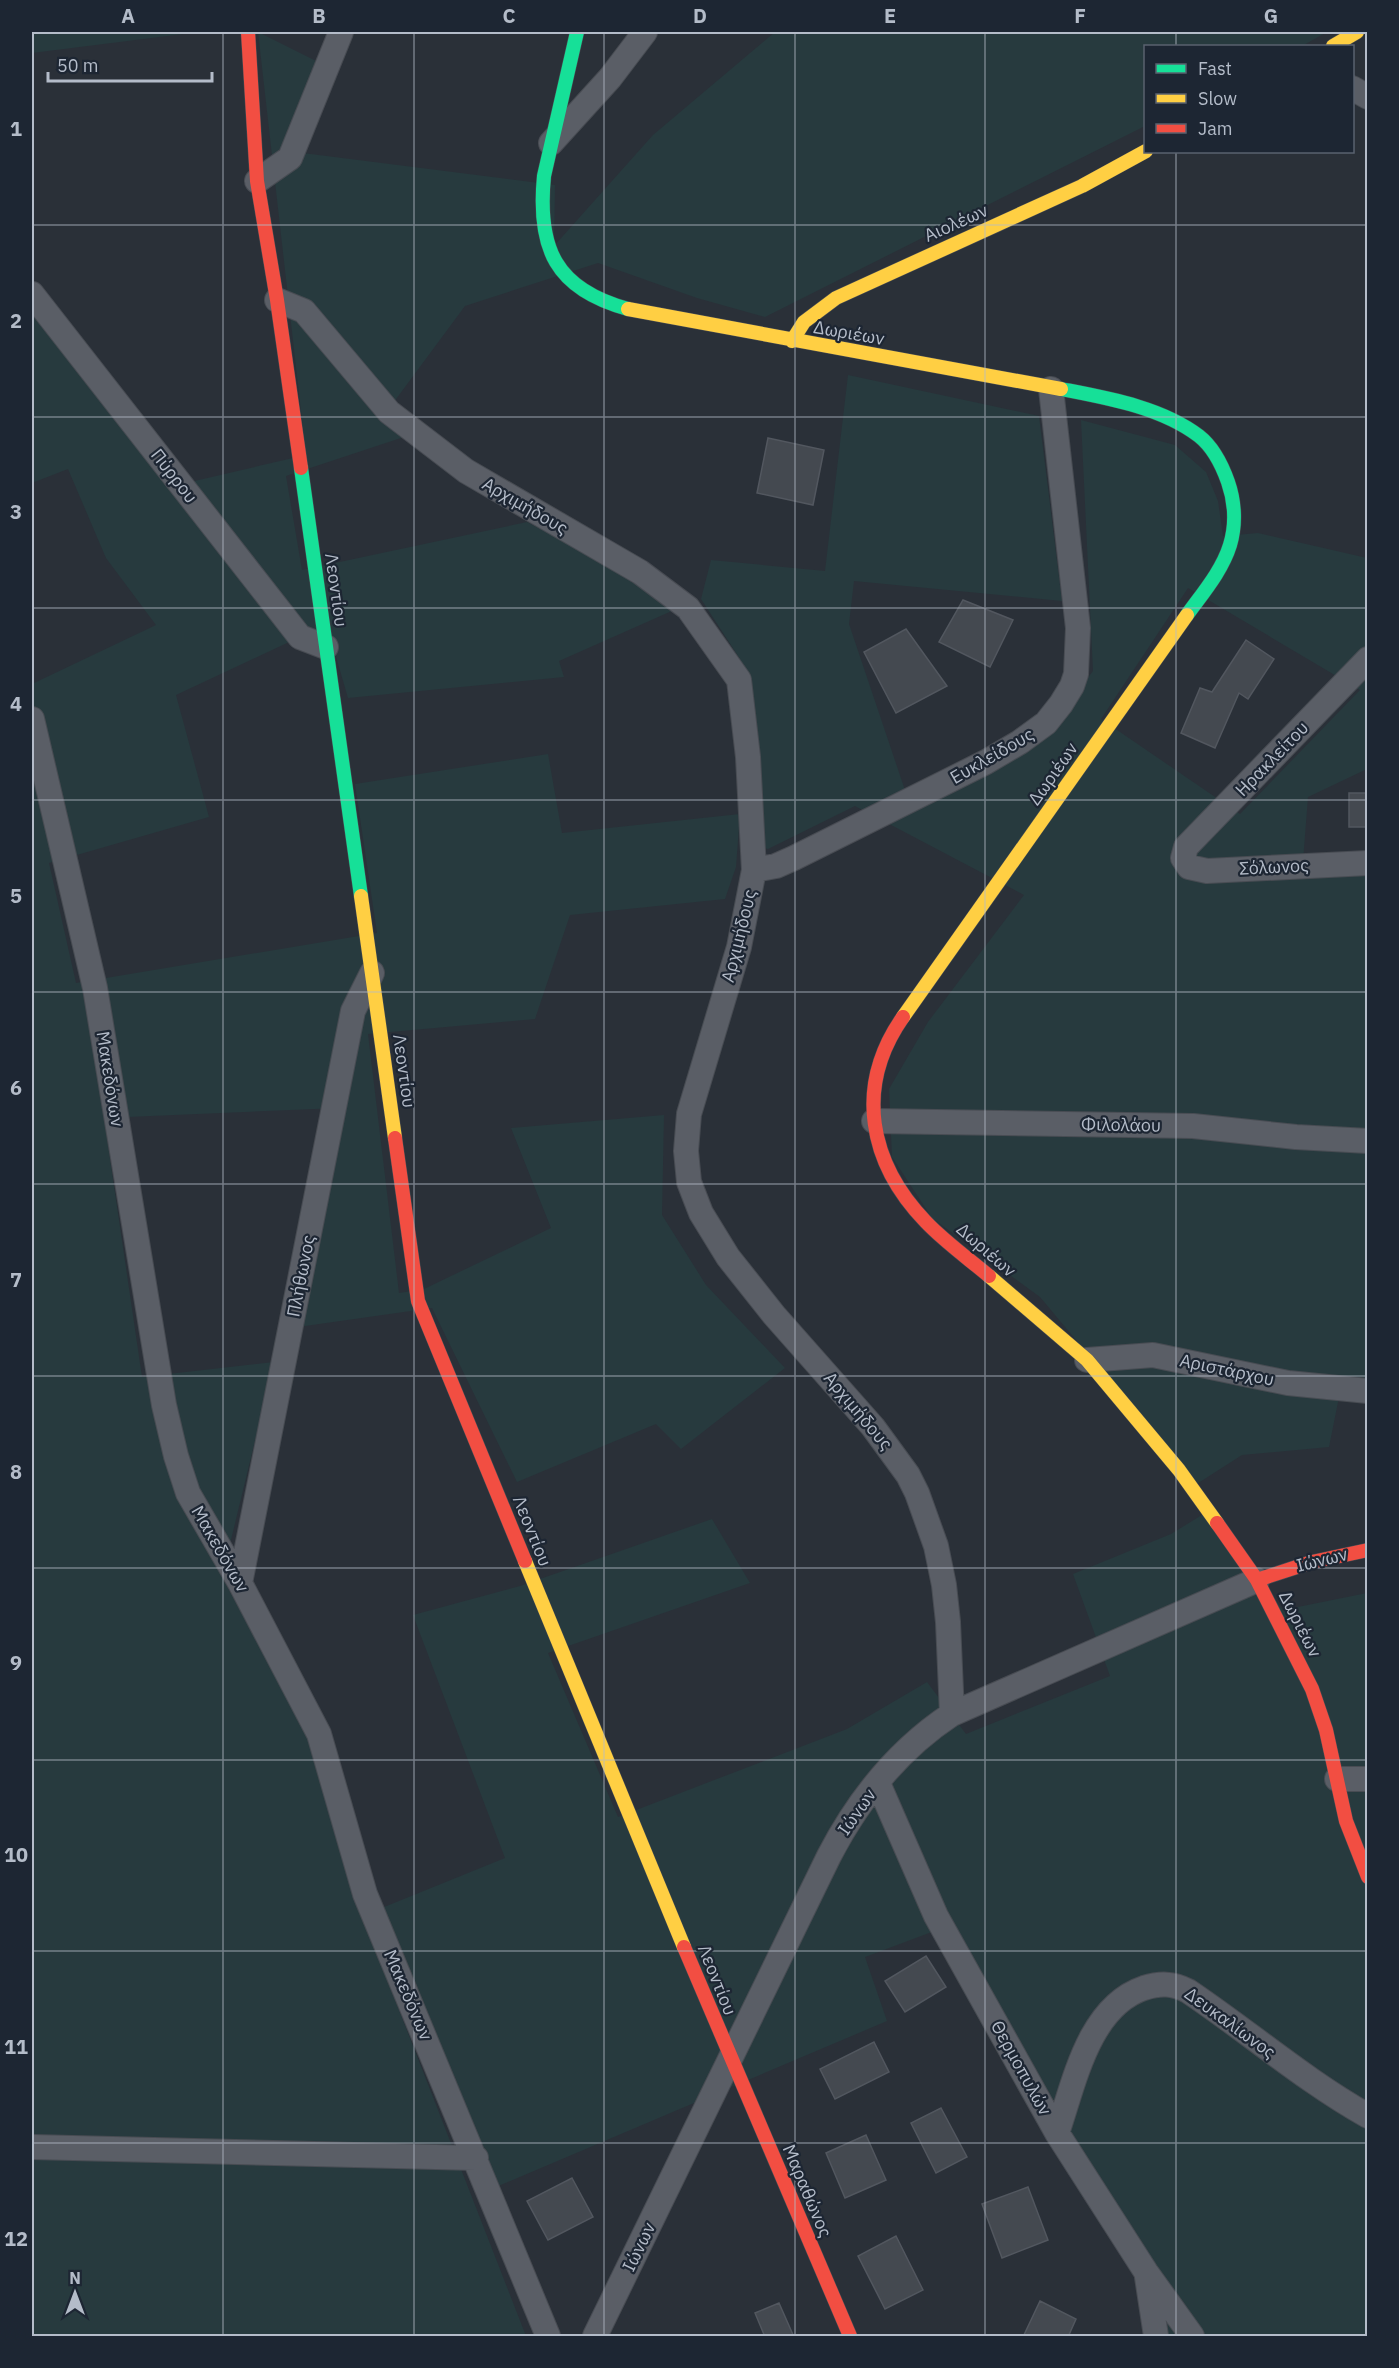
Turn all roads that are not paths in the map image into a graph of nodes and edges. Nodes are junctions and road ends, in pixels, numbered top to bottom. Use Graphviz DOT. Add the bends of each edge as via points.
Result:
graph roads {
  1 [pos="248,32"];
  2 [pos="341,32"];
  3 [pos="577,32"];
  4 [pos="645,32"];
  5 [pos="1357,32"];
  6 [pos="1335,45"];
  7 [pos="1354,89"];
  8 [pos="1368,97"];
  9 [pos="549,144"];
  10 [pos="1144,152"];
  11 [pos="257,181"];
  12 [pos="32,294"];
  13 [pos="277,300"];
  14 [pos="792,341"];
  15 [pos="1051,388"];
  16 [pos="326,647"];
  17 [pos="1368,659"];
  18 [pos="32,719"];
  19 [pos="1184,862"];
  20 [pos="1368,863"];
  21 [pos="754,870"];
  22 [pos="372,973"];
  23 [pos="874,1121"];
  24 [pos="1368,1141"];
  25 [pos="1087,1360"];
  26 [pos="1368,1391"];
  27 [pos="1368,1550"];
  28 [pos="1257,1580"];
  29 [pos="240,1583"];
  30 [pos="952,1714"];
  31 [pos="1337,1779"];
  32 [pos="1368,1779"];
  33 [pos="878,1783"];
  34 [pos="1368,1877"];
  35 [pos="730,2061"];
  36 [pos="1368,2116"];
  37 [pos="1057,2133"];
  38 [pos="32,2147"];
  39 [pos="476,2158"];
  40 [pos="1146,2272"];
  41 [pos="548,2337"];
  42 [pos="595,2337"];
  43 [pos="850,2337"];
  44 [pos="1156,2337"];
  45 [pos="1192,2337"];
  1 -- 11 [label="street, Λεοντίου"];
  2 -- 11 [label="street" via="290,158"];
  3 -- 9 [label="street, Δωριέων"];
  4 -- 9 [label="street" via="578,116"];
  5 -- 6 [label="street"];
  7 -- 8 [label="street"];
  9 -- 14 [label="street, Δωριέων" via="541,191 544,229 556,261 579,289 630,310"];
  10 -- 14 [label="street, Αιολέων" via="1082,186 836,298 804,322"];
  11 -- 13 [label="street, Λεοντίου"];
  12 -- 16 [label="street, Πύρρου" via="300,637"];
  13 -- 16 [label="street, Λεοντίου"];
  13 -- 21 [label="street, Αρχιμήδους" via="304,311 389,412 466,471 640,572 688,608 739,680"];
  14 -- 15 [label="street, Δωριέων"];
  15 -- 21 [label="street, Ευκλείδους" via="1078,645 1076,674 1062,704 1036,731 986,762 794,858"];
  15 -- 23 [label="street, Δωριέων" via="1148,411 1200,438 1221,463 1228,480 1234,515 1230,546 1214,578 897,1026 877,1071"];
  16 -- 22 [label="street, Λεοντίου"];
  17 -- 19 [label="street, Ηρακλείτου" via="1186,847"];
  18 -- 29 [label="street, Μακεδόνων" via="95,988 164,1406 176,1456 188,1493"];
  19 -- 20 [label="street, Σόλωνος" via="1193,869 1207,871"];
  21 -- 30 [label="street, Αρχιμήδους" via="739,947 689,1114 689,1182 701,1213 728,1257 873,1426 917,1493 936,1546 944,1585"];
  22 -- 29 [label="street, Πλήθωνος" via="353,1011"];
  22 -- 35 [label="street, Λεοντίου" via="418,1301"];
  23 -- 24 [label="street, Φιλολάου" via="1193,1126"];
  23 -- 25 [label="street, Δωριέων" via="884,1166 909,1205"];
  25 -- 26 [label="street, Αριστάρχου" via="1153,1354 1288,1383"];
  25 -- 28 [label="street, Δωριέων" via="1179,1470"];
  27 -- 28 [label="street, Ιώνων" via="1312,1562"];
  28 -- 30 [label="street, Ιώνων"];
  28 -- 31 [label="street, Δωριέων" via="1312,1689"];
  29 -- 39 [label="street, Μακεδόνων" via="319,1734 365,1894"];
  30 -- 33 [label="street, Ιώνων" via="919,1738"];
  31 -- 32 [label="street"];
  31 -- 34 [label="street, Δωριέων" via="1352,1839"];
  33 -- 35 [label="street, Ιώνων" via="844,1827"];
  33 -- 37 [label="street, Θερμοπυλών" via="936,1916"];
  35 -- 42 [label="street, Ιώνων"];
  35 -- 43 [label="street, Μαραθώνος"];
  36 -- 37 [label="street, Δευκαλίωνος" via="1274,2056 1188,1991 1162,1984 1136,1991 1116,2004 1099,2024"];
  37 -- 40 [label="street, Θερμοπυλών"];
  38 -- 39 [label="street"];
  39 -- 41 [label="street, Μακεδόνων"];
  40 -- 44 [label="street"];
  40 -- 45 [label="street, Θερμοπυλών"];
}
